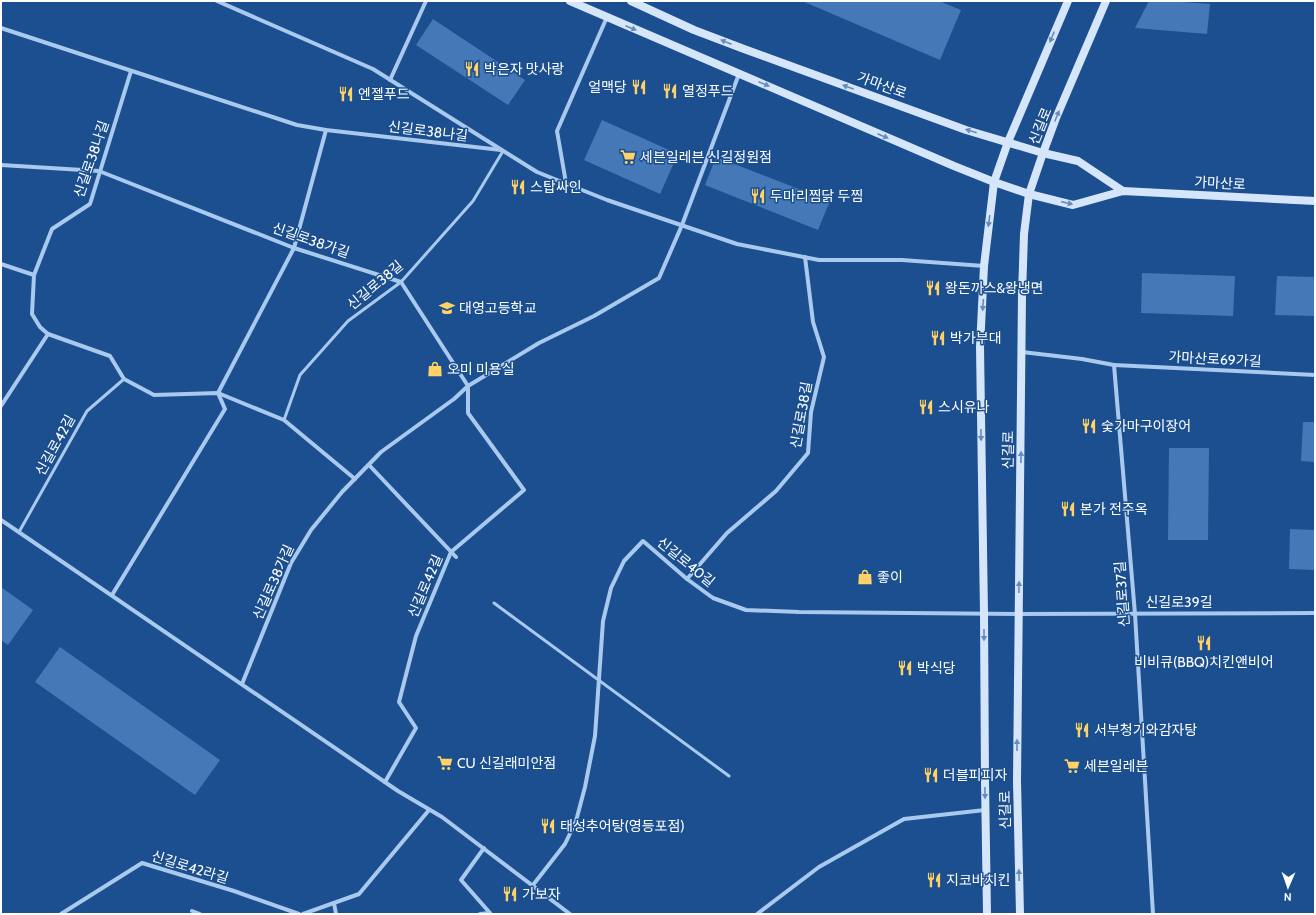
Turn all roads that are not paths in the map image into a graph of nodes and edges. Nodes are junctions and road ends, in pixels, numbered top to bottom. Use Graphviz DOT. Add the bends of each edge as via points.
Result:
graph roads {
  1 [pos="218,1"];
  2 [pos="426,1"];
  3 [pos="570,1"];
  4 [pos="632,1"];
  5 [pos="1106,1"];
  6 [pos="1066,2"];
  7 [pos="607,17"];
  8 [pos="1,28"];
  9 [pos="132,71"];
  10 [pos="739,74"];
  11 [pos="390,80"];
  12 [pos="326,130"];
  13 [pos="1008,142"];
  14 [pos="503,151"];
  15 [pos="1043,153"];
  16 [pos="1,166"];
  17 [pos="99,171"];
  18 [pos="994,182"];
  19 [pos="566,183"];
  20 [pos="1123,191"];
  21 [pos="1029,194"];
  22 [pos="1315,201"];
  23 [pos="682,225"];
  24 [pos="294,248"];
  25 [pos="805,257"];
  26 [pos="1,264"];
  27 [pos="984,266"];
  28 [pos="34,275"];
  29 [pos="401,282"];
  30 [pos="48,334"];
  31 [pos="1022,352"];
  32 [pos="1114,365"];
  33 [pos="1315,375"];
  34 [pos="124,380"];
  35 [pos="468,386"];
  36 [pos="218,393"];
  37 [pos="1,406"];
  38 [pos="284,420"];
  39 [pos="369,465"];
  40 [pos="354,479"];
  41 [pos="1,520"];
  42 [pos="19,532"];
  43 [pos="451,552"];
  44 [pos="456,557"];
  45 [pos="687,579"];
  46 [pos="112,596"];
  47 [pos="494,603"];
  48 [pos="1315,613"];
  49 [pos="984,614"];
  50 [pos="1018,614"];
  51 [pos="1135,614"];
  52 [pos="599,681"];
  53 [pos="242,684"];
  54 [pos="729,776"];
  55 [pos="385,782"];
  56 [pos="430,810"];
  57 [pos="985,810"];
  58 [pos="484,848"];
  59 [pos="533,885"];
  60 [pos="334,903"];
  61 [pos="192,911"];
  62 [pos="60,914"];
  63 [pos="200,914"];
  64 [pos="299,914"];
  65 [pos="303,914"];
  66 [pos="336,914"];
  67 [pos="480,914"];
  68 [pos="491,914"];
  69 [pos="570,914"];
  70 [pos="757,914"];
  71 [pos="987,914"];
  72 [pos="1020,914"];
  73 [pos="1153,914"];
  1 -- 11 [label="street" via="373,69"];
  2 -- 11 [label="street"];
  3 -- 7 [label="main road, 가마산로"];
  13 -- 4 [label="main road, 가마산로, one-way" via="966,130 744,49 694,30"];
  15 -- 5 [label="main road, 신길로, one-way"];
  6 -- 13 [label="main road, 신길로, one-way"];
  7 -- 10 [label="main road, 가마산로, one-way"];
  7 -- 19 [label="street" via="557,132"];
  8 -- 9 [label="street, 신길로38나길"];
  9 -- 12 [label="street, 신길로38나길" via="297,125"];
  9 -- 17 [label="street, 신길로38나길"];
  10 -- 18 [label="main road, 가마산로, one-way"];
  10 -- 23 [label="street"];
  11 -- 14 [label="street"];
  12 -- 14 [label="street, 신길로38나길"];
  12 -- 24 [label="street"];
  13 -- 15 [label="main road, 가마산로"];
  13 -- 18 [label="main road, 신길로"];
  14 -- 19 [label="street" via="537,172"];
  14 -- 29 [label="lane, 신길로38길" via="473,201"];
  15 -- 20 [label="main road, 가마산로" via="1078,161"];
  15 -- 21 [label="main road, 신길로"];
  16 -- 17 [label="street, 신길로38가길"];
  17 -- 24 [label="street, 신길로38가길"];
  17 -- 28 [label="street, 신길로38나길" via="90,204 52,229"];
  18 -- 21 [label="main road, 가마산로"];
  18 -- 27 [label="main road, 신길로, one-way"];
  19 -- 23 [label="street" via="607,200"];
  21 -- 20 [label="main road, 가마산로, one-way" via="1073,205"];
  20 -- 22 [label="main road, 가마산로"];
  21 -- 31 [label="main road, 신길로" via="1024,234"];
  23 -- 25 [label="street" via="737,244"];
  23 -- 35 [label="street, 신길로38가길" via="659,278 594,316 539,343"];
  24 -- 29 [label="street, 신길로38가길"];
  24 -- 36 [label="street"];
  25 -- 27 [label="street" via="819,260 902,260"];
  25 -- 45 [label="street, 신길로38길" via="813,322 824,357 811,412 808,453 776,491 727,533"];
  26 -- 28 [label="street"];
  27 -- 49 [label="main road, 신길로, one-way" via="980,347"];
  28 -- 30 [label="street, 신길로38나길" via="32,314"];
  29 -- 35 [label="street"];
  29 -- 38 [label="lane, 신길로38길" via="348,321 300,375"];
  30 -- 34 [label="street" via="110,356"];
  30 -- 37 [label="street"];
  31 -- 32 [label="street"];
  50 -- 31 [label="main road, 신길로, one-way"];
  32 -- 33 [label="street, 가마산로69가길"];
  32 -- 51 [label="street, 신길로37길"];
  34 -- 36 [label="street" via="154,394"];
  34 -- 42 [label="lane, 신길로42길" via="86,410"];
  35 -- 39 [label="street, 신길로38가길" via="381,452"];
  35 -- 43 [label="street, 신길로42길" via="468,413 524,490"];
  36 -- 38 [label="street"];
  36 -- 46 [label="street" via="225,409"];
  38 -- 40 [label="street"];
  39 -- 40 [label="street, 신길로38가길"];
  39 -- 43 [label="street"];
  40 -- 53 [label="street, 신길로38가길" via="311,530 291,563"];
  41 -- 42 [label="street"];
  42 -- 46 [label="street"];
  43 -- 44 [label="street"];
  43 -- 55 [label="street, 신길로42길" via="416,636 399,702 416,728"];
  45 -- 49 [label="street, 신길로40길" via="713,598 746,610"];
  45 -- 52 [label="street, 신길로40길" via="643,541 624,561 611,588 603,621"];
  46 -- 53 [label="street"];
  47 -- 52 [label="lane"];
  48 -- 51 [label="street, 신길로39길"];
  49 -- 50 [label="street, 신길로40길"];
  49 -- 57 [label="main road, 신길로, one-way"];
  50 -- 51 [label="street, 신길로39길"];
  72 -- 50 [label="main road, 신길로, one-way" via="1017,781"];
  51 -- 73 [label="street, 신길로37길"];
  52 -- 54 [label="lane"];
  52 -- 59 [label="street, 신길로40길" via="595,736 576,821 565,844"];
  53 -- 55 [label="street"];
  55 -- 56 [label="street"];
  56 -- 58 [label="street"];
  56 -- 60 [label="street" via="359,894"];
  57 -- 70 [label="street, 신길로" via="904,819 819,867"];
  57 -- 71 [label="main road, 신길로"];
  58 -- 59 [label="street"];
  58 -- 68 [label="street" via="461,880"];
  59 -- 69 [label="street"];
  60 -- 65 [label="street"];
  60 -- 66 [label="street"];
  61 -- 63 [label="street"];
  62 -- 64 [label="street, 신길로42라길" via="142,863"];
  67 -- 68 [label="street"];
}
